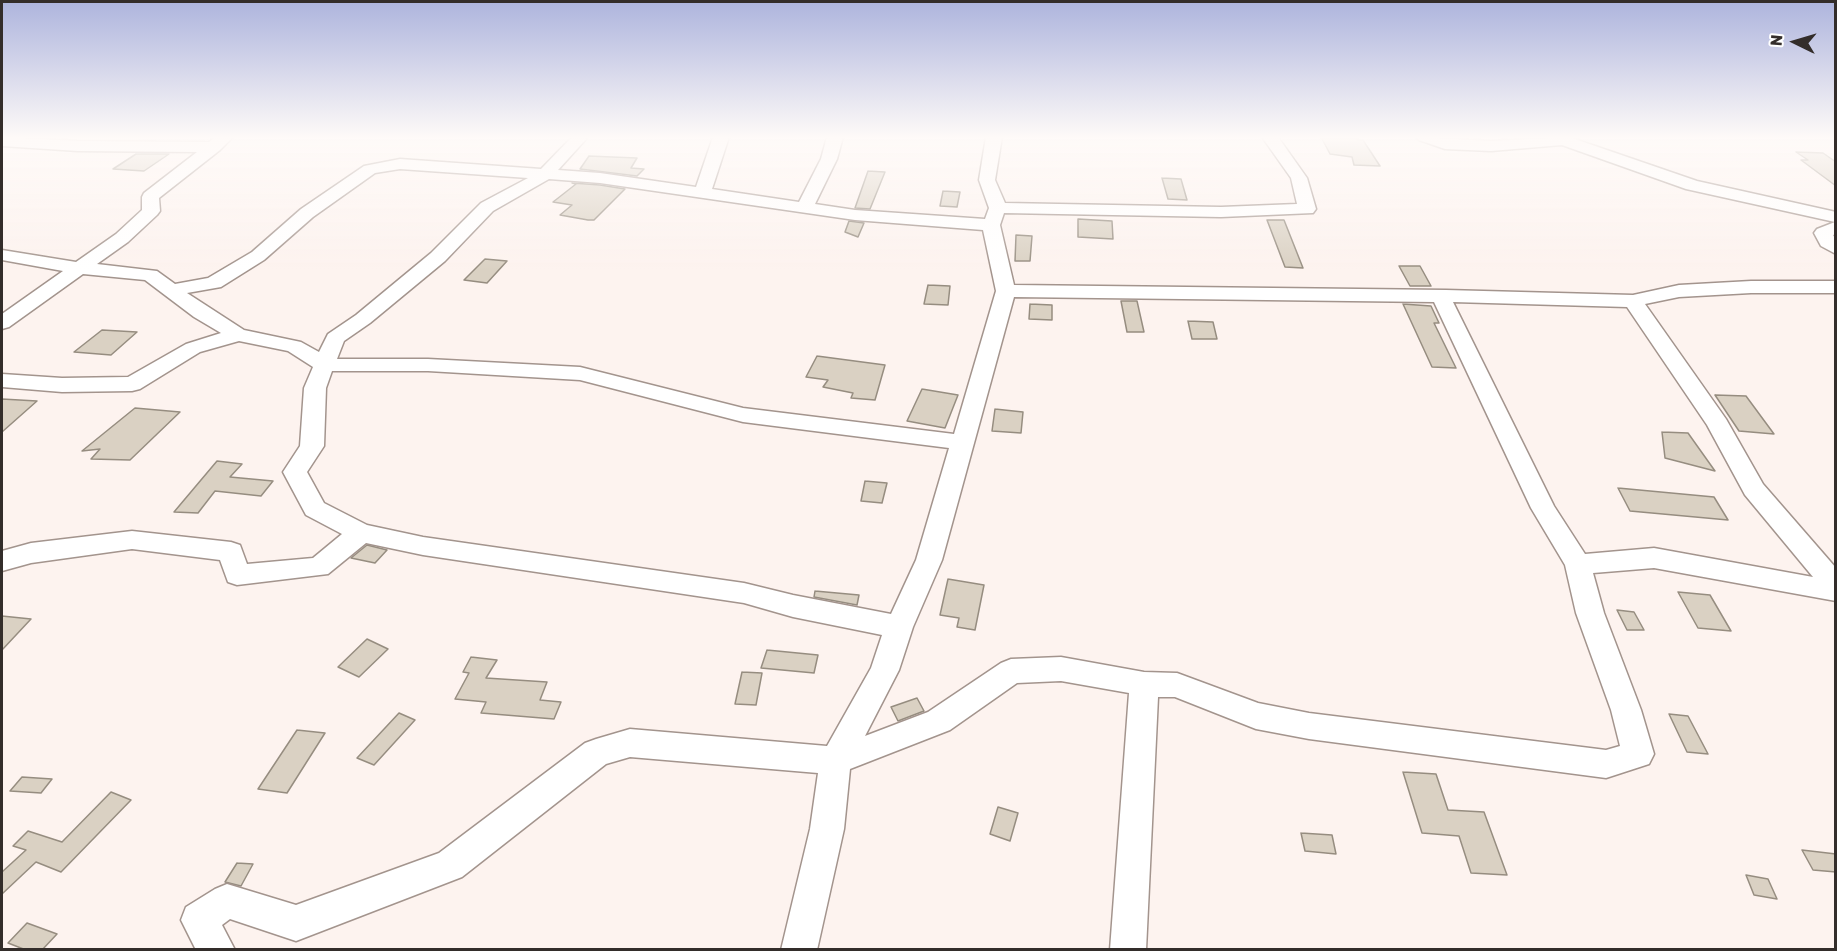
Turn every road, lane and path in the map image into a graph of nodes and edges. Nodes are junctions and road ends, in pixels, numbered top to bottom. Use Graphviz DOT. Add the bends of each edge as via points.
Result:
graph roads {
  1 [pos="170,181"];
  2 [pos="352,181"];
  3 [pos="533,181"];
  4 [pos="623,181"];
  5 [pos="706,181"];
  6 [pos="818,181"];
  7 [pos="987,181"];
  8 [pos="1300,181"];
  9 [pos="1682,181"];
  10 [pos="702,193"];
  11 [pos="804,209"];
  12 [pos="995,217"];
  13 [pos="1836,217"];
  14 [pos="1836,227"];
  15 [pos="1836,249"];
  16 [pos="2,255"];
  17 [pos="79,267"];
  18 [pos="1836,287"];
  19 [pos="174,290"];
  20 [pos="1006,291"];
  21 [pos="1446,296"];
  22 [pos="1633,301"];
  23 [pos="2,323"];
  24 [pos="238,335"];
  25 [pos="335,339"];
  26 [pos="294,346"];
  27 [pos="326,365"];
  28 [pos="2,381"];
  29 [pos="961,442"];
  30 [pos="361,533"];
  31 [pos="2,561"];
  32 [pos="1578,564"];
  33 [pos="1836,590"];
  34 [pos="899,627"];
  35 [pos="1144,684"];
  36 [pos="835,761"];
  37 [pos="218,950"];
  38 [pos="799,950"];
  39 [pos="1128,950"];
  1 -- 17 [label="street" via="150,197 151,211 122,238"];
  2 -- 19 [label="street" via="307,213 258,256 214,283"];
  3 -- 25 [label="street" via="487,207 438,257"];
  4 -- 10 [label="street"];
  5 -- 10 [label="street"];
  6 -- 11 [label="street"];
  7 -- 12 [label="street"];
  8 -- 12 [label="street" via="1307,209"];
  9 -- 13 [label="street"];
  10 -- 11 [label="street"];
  11 -- 12 [label="street" via="855,215"];
  12 -- 20 [label="street"];
  14 -- 15 [label="street" via="1823,233 1827,243"];
  16 -- 17 [label="street"];
  17 -- 19 [label="street" via="150,275"];
  17 -- 23 [label="street"];
  18 -- 22 [label="street" via="1751,286 1679,291"];
  19 -- 24 [label="street" via="201,314"];
  20 -- 21 [label="street"];
  20 -- 29 [label="street"];
  21 -- 22 [label="street"];
  21 -- 32 [label="street" via="1443,303 1543,508"];
  22 -- 33 [label="street" via="1718,424 1754,489"];
  24 -- 26 [label="street"];
  24 -- 28 [label="street" via="193,348 132,384"];
  25 -- 26 [label="street"];
  25 -- 27 [label="street"];
  26 -- 27 [label="street"];
  27 -- 29 [label="street" via="428,365 580,374 743,415"];
  27 -- 30 [label="street" via="315,388 312,446 295,472 315,509"];
  29 -- 34 [label="street" via="929,560"];
  30 -- 31 [label="street" via="319,567 237,575 231,552 132,540 31,553"];
  30 -- 34 [label="street" via="423,546 744,593"];
  32 -- 33 [label="street" via="1654,558"];
  32 -- 35 [label="street" via="1590,613 1638,754 1606,764 1309,726 1256,716 1176,685"];
  34 -- 36 [label="street" via="885,670"];
  35 -- 36 [label="street" via="1061,669 1011,671 939,721"];
  35 -- 39 [label="street"];
  36 -- 37 [label="street" via="630,743 596,753 450,865 296,923 227,902 199,920"];
  36 -- 38 [label="street" via="827,829"];
}
